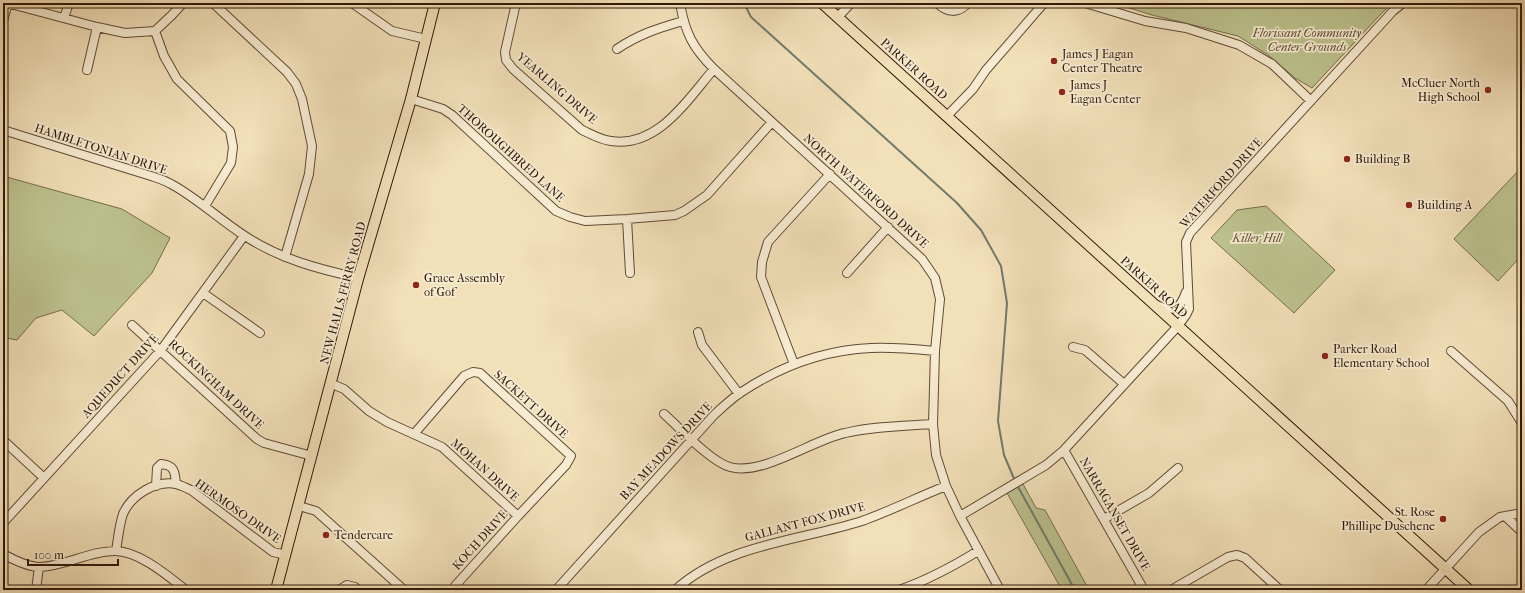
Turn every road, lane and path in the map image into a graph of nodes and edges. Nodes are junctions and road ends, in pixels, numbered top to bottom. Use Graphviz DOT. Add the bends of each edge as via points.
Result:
graph roads {
  1 [pos="8,3"];
  2 [pos="69,3"];
  3 [pos="183,3"];
  4 [pos="212,3"];
  5 [pos="352,3"];
  6 [pos="435,3"];
  7 [pos="516,3"];
  8 [pos="680,3"];
  9 [pos="822,3"];
  10 [pos="851,3"];
  11 [pos="937,3"];
  12 [pos="968,3"];
  13 [pos="1044,3"];
  14 [pos="1084,3"];
  15 [pos="1403,3"];
  16 [pos="838,17"];
  17 [pos="64,18"];
  18 [pos="3,21"];
  19 [pos="683,22"];
  20 [pos="97,27"];
  21 [pos="154,31"];
  22 [pos="426,39"];
  23 [pos="617,48"];
  24 [pos="714,69"];
  25 [pos="87,70"];
  26 [pos="412,99"];
  27 [pos="1311,100"];
  28 [pos="947,116"];
  29 [pos="772,122"];
  30 [pos="3,130"];
  31 [pos="830,174"];
  32 [pos="204,206"];
  33 [pos="627,219"];
  34 [pos="888,227"];
  35 [pos="244,236"];
  36 [pos="285,257"];
  37 [pos="630,273"];
  38 [pos="847,274"];
  39 [pos="359,278"];
  40 [pos="1188,287"];
  41 [pos="203,293"];
  42 [pos="1153,303"];
  43 [pos="132,325"];
  44 [pos="1178,326"];
  45 [pos="698,332"];
  46 [pos="260,334"];
  47 [pos="1073,347"];
  48 [pos="161,350"];
  49 [pos="935,351"];
  50 [pos="1452,351"];
  51 [pos="794,364"];
  52 [pos="332,384"];
  53 [pos="1124,384"];
  54 [pos="740,394"];
  55 [pos="664,414"];
  56 [pos="1522,423"];
  57 [pos="933,424"];
  58 [pos="414,434"];
  59 [pos="692,439"];
  60 [pos="3,440"];
  61 [pos="1064,450"];
  62 [pos="312,456"];
  63 [pos="571,456"];
  64 [pos="1178,468"];
  65 [pos="44,478"];
  66 [pos="176,484"];
  67 [pos="156,486"];
  68 [pos="946,486"];
  69 [pos="299,506"];
  70 [pos="1522,513"];
  71 [pos="518,516"];
  72 [pos="960,516"];
  73 [pos="1505,516"];
  74 [pos="1104,519"];
  75 [pos="3,523"];
  76 [pos="1522,532"];
  77 [pos="116,551"];
  78 [pos="978,551"];
  79 [pos="3,554"];
  80 [pos="286,555"];
  81 [pos="39,567"];
  82 [pos="1445,569"];
  83 [pos="455,586"];
  84 [pos="36,590"];
  85 [pos="186,590"];
  86 [pos="276,590"];
  87 [pos="339,590"];
  88 [pos="358,590"];
  89 [pos="404,590"];
  90 [pos="556,590"];
  91 [pos="675,590"];
  92 [pos="899,590"];
  93 [pos="1000,590"];
  94 [pos="1144,590"];
  95 [pos="1171,590"];
  96 [pos="1280,590"];
  97 [pos="1426,590"];
  98 [pos="1468,590"];
  1 -- 17 [label="street"];
  1 -- 18 [label="street"];
  2 -- 17 [label="street"];
  3 -- 21 [label="street"];
  4 -- 36 [label="street" via="288,72 302,99 312,146 308,174"];
  5 -- 22 [label="street" via="392,30"];
  6 -- 22 [label="main road, NEW HALLS FERRY ROAD"];
  7 -- 24 [label="street, YEARLING DRIVE" via="505,52 506,60 582,130 595,136 625,142 638,140 659,130"];
  8 -- 19 [label="street, NORTH WATERFORD DRIVE"];
  9 -- 16 [label="main road, PARKER ROAD"];
  10 -- 16 [label="street"];
  11 -- 12 [label="street" via="944,9 955,11"];
  13 -- 28 [label="street" via="986,70 974,89"];
  14 -- 27 [label="street" via="1145,21 1186,28 1239,45 1272,64"];
  15 -- 27 [label="street, WATERFORD DRIVE"];
  16 -- 28 [label="main road, PARKER ROAD"];
  17 -- 20 [label="street"];
  19 -- 23 [label="street" via="652,30"];
  19 -- 24 [label="street, NORTH WATERFORD DRIVE" via="700,55"];
  20 -- 21 [label="street" via="126,33"];
  20 -- 25 [label="street"];
  21 -- 32 [label="street" via="177,79 230,131 233,147 231,163"];
  22 -- 26 [label="main road, NEW HALLS FERRY ROAD"];
  24 -- 29 [label="street, NORTH WATERFORD DRIVE"];
  26 -- 33 [label="street, THOROUGHBRED LANE" via="443,109 452,115 556,211 585,221"];
  26 -- 39 [label="main road, NEW HALLS FERRY ROAD"];
  27 -- 40 [label="street, WATERFORD DRIVE" via="1190,233 1186,242"];
  28 -- 42 [label="main road, PARKER ROAD"];
  29 -- 31 [label="street, NORTH WATERFORD DRIVE"];
  29 -- 33 [label="street, THOROUGHBRED LANE" via="707,196 695,205 675,215"];
  30 -- 32 [label="street, HAMBLETONIAN DRIVE" via="151,176 170,184"];
  31 -- 34 [label="street, NORTH WATERFORD DRIVE"];
  31 -- 51 [label="street" via="768,242 762,262 761,277"];
  32 -- 35 [label="street, HAMBLETONIAN DRIVE"];
  33 -- 37 [label="street"];
  34 -- 38 [label="street"];
  34 -- 49 [label="street, NORTH WATERFORD DRIVE" via="922,259 935,278 940,299"];
  35 -- 36 [label="street, HAMBLETONIAN DRIVE"];
  35 -- 41 [label="street, AQUEDUCT DRIVE"];
  36 -- 39 [label="street, HAMBLETONIAN DRIVE" via="320,270"];
  39 -- 52 [label="main road, NEW HALLS FERRY ROAD"];
  40 -- 42 [label="street" via="1182,303 1177,308 1163,308"];
  40 -- 44 [label="street, WATERFORD DRIVE" via="1189,309"];
  41 -- 46 [label="street"];
  41 -- 48 [label="street, AQUEDUCT DRIVE"];
  42 -- 44 [label="main road, PARKER ROAD"];
  43 -- 48 [label="street, ROCKINGHAM DRIVE"];
  44 -- 53 [label="street, WATERFORD DRIVE"];
  44 -- 82 [label="main road, PARKER ROAD"];
  45 -- 54 [label="street" via="702,345"];
  47 -- 53 [label="street" via="1085,350"];
  48 -- 62 [label="street, ROCKINGHAM DRIVE" via="257,439"];
  48 -- 65 [label="street, AQUEDUCT DRIVE"];
  49 -- 51 [label="street, BAY MEADOWS DRIVE" via="871,348 819,356"];
  49 -- 57 [label="street, NORTH WATERFORD DRIVE"];
  50 -- 56 [label="street" via="1508,401"];
  51 -- 54 [label="street, BAY MEADOWS DRIVE"];
  52 -- 58 [label="street, MOHAN DRIVE" via="344,389 369,411 387,422"];
  52 -- 62 [label="main road, NEW HALLS FERRY ROAD"];
  53 -- 61 [label="street, WATERFORD DRIVE"];
  54 -- 59 [label="street, BAY MEADOWS DRIVE" via="714,414"];
  55 -- 59 [label="street"];
  57 -- 59 [label="street" via="872,428 844,433 763,466 747,469 731,467 717,461"];
  57 -- 68 [label="street, NORTH WATERFORD DRIVE" via="936,455"];
  58 -- 63 [label="street, SACKETT DRIVE" via="464,376 473,372 480,373"];
  58 -- 71 [label="street, MOHAN DRIVE" via="442,447"];
  59 -- 90 [label="street, BAY MEADOWS DRIVE"];
  60 -- 65 [label="street"];
  61 -- 72 [label="street, WATERFORD DRIVE" via="1046,466"];
  61 -- 74 [label="street, NARRAGANSET DRIVE"];
  62 -- 69 [label="main road, NEW HALLS FERRY ROAD"];
  63 -- 71 [label="street, KOCH DRIVE" via="566,465"];
  64 -- 74 [label="street" via="1149,493"];
  65 -- 75 [label="street, AQUEDUCT DRIVE"];
  66 -- 67 [label="street, HERMOSO DRIVE"];
  66 -- 67 [label="street, HERMOSO DRIVE" via="173,469 161,464 157,468"];
  66 -- 80 [label="street, HERMOSO DRIVE" via="191,490 273,552"];
  67 -- 77 [label="street, HERMOSO DRIVE" via="136,497 128,506 123,515"];
  68 -- 72 [label="street, NORTH WATERFORD DRIVE"];
  68 -- 91 [label="street, GALLANT FOX DRIVE" via="862,521 744,551 709,567"];
  69 -- 80 [label="main road, NEW HALLS FERRY ROAD"];
  69 -- 89 [label="street" via="316,511"];
  70 -- 73 [label="street"];
  71 -- 83 [label="street, KOCH DRIVE"];
  72 -- 78 [label="street, NORTH WATERFORD DRIVE"];
  73 -- 76 [label="street"];
  73 -- 82 [label="street" via="1479,532"];
  74 -- 94 [label="street, NARRAGANSET DRIVE"];
  77 -- 81 [label="street"];
  77 -- 85 [label="street" via="154,565"];
  78 -- 92 [label="street" via="943,572"];
  78 -- 93 [label="street, NORTH WATERFORD DRIVE"];
  79 -- 81 [label="street" via="15,561"];
  80 -- 86 [label="main road, NEW HALLS FERRY ROAD"];
  81 -- 84 [label="street"];
  82 -- 97 [label="street"];
  82 -- 98 [label="main road, PARKER ROAD"];
  87 -- 88 [label="street" via="347,585"];
  95 -- 96 [label="street" via="1228,557 1237,556 1245,558"];
}
